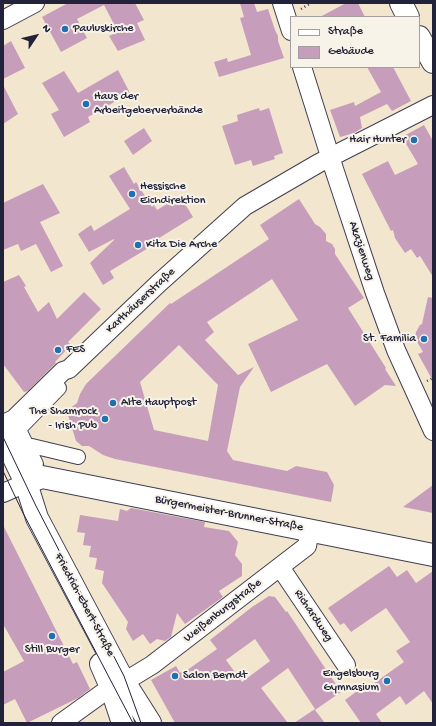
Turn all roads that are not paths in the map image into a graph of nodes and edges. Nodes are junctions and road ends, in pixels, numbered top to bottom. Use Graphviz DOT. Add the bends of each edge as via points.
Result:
graph roads {
  1 [pos="35,3"];
  2 [pos="282,3"];
  3 [pos="401,3"];
  4 [pos="408,16"];
  5 [pos="3,20"];
  6 [pos="290,28"];
  7 [pos="420,39"];
  8 [pos="433,62"];
  9 [pos="302,68"];
  10 [pos="433,105"];
  11 [pos="331,158"];
  12 [pos="59,388"];
  13 [pos="11,428"];
  14 [pos="433,431"];
  15 [pos="17,452"];
  16 [pos="78,457"];
  17 [pos="36,464"];
  18 [pos="3,466"];
  19 [pos="13,488"];
  20 [pos="310,530"];
  21 [pos="433,555"];
  22 [pos="280,567"];
  23 [pos="346,665"];
  24 [pos="117,685"];
  25 [pos="61,723"];
  26 [pos="122,723"];
  27 [pos="150,723"];
  1 -- 5 [label="street"];
  2 -- 6 [label="street"];
  3 -- 4 [label="main road"];
  7 -- 8 [label="main road"];
  9 -- 11 [label="street, Akazienweg"];
  10 -- 11 [label="street, Karthäuserstraße"];
  11 -- 13 [label="street, Karthäuserstraße" via="245,206 64,371 14,419"];
  11 -- 14 [label="street, Akazienweg" via="391,336"];
  12 -- 13 [label="street"];
  13 -- 15 [label="street"];
  13 -- 19 [label="main road, Friedrich-Ebert-Straße"];
  15 -- 16 [label="street" via="32,446"];
  15 -- 17 [label="street"];
  15 -- 19 [label="main road"];
  18 -- 19 [label="main road, Friedrich-Ebert-Straße"];
  19 -- 20 [label="main road, Bürgermeister-Brunner-Straße" via="42,477"];
  19 -- 24 [label="main road, Friedrich-Ebert-Straße" via="93,647"];
  19 -- 24 [label="main road, Friedrich-Ebert-Straße" via="37,518"];
  20 -- 21 [label="main road, Bürgermeister-Brunner-Straße"];
  20 -- 22 [label="street, Weißenburgstraße" via="307,546"];
  22 -- 23 [label="street, Richardweg"];
  22 -- 24 [label="street, Weißenburgstraße" via="152,665"];
  24 -- 25 [label="street, Weißenburgstraße"];
  24 -- 26 [label="main road, Friedrich-Ebert-Straße"];
  24 -- 27 [label="main road, Friedrich-Ebert-Straße"];
}
